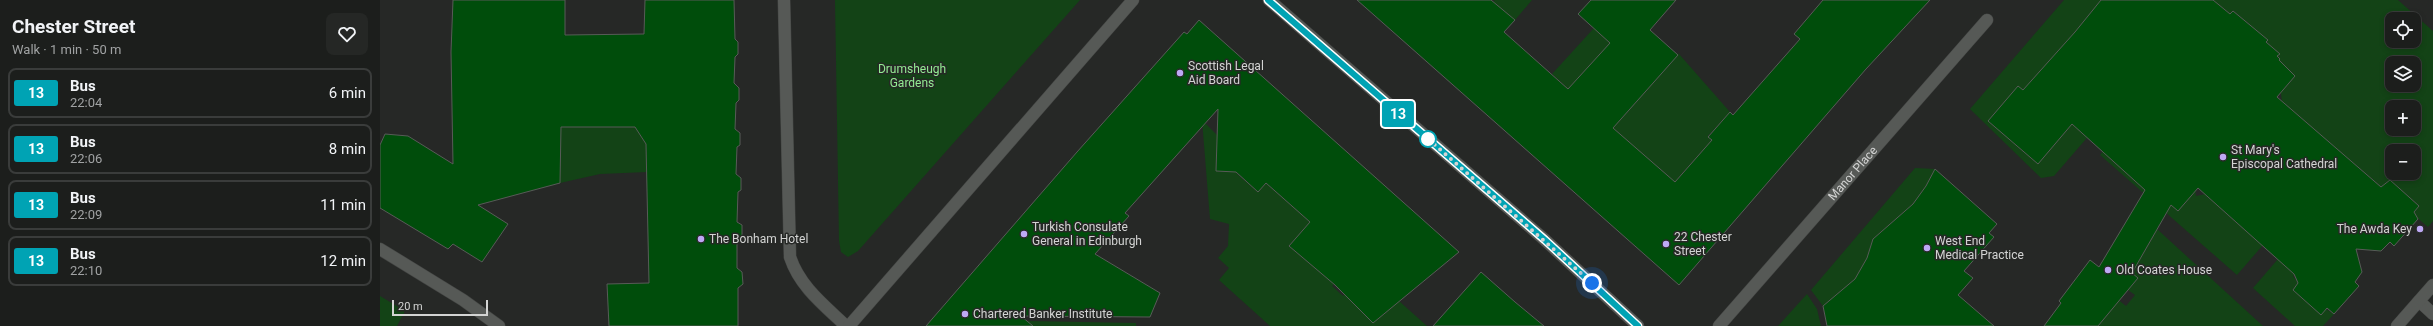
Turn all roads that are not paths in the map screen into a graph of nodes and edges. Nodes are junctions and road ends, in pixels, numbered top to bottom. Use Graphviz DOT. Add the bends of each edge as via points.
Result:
graph roads {
  1 [pos="784,0"];
  2 [pos="1133,0"];
  3 [pos="1268,0"];
  4 [pos="1987,20"];
  5 [pos="380,250"];
  6 [pos="2433,285"];
  7 [pos="2419,301"];
  8 [pos="2433,314"];
  9 [pos="499,326"];
  10 [pos="846,326"];
  11 [pos="849,326"];
  12 [pos="1638,326"];
  13 [pos="1719,326"];
  14 [pos="2397,326"];
  1 -- 10 [label="street" via="790,257 806,288"];
  2 -- 11 [label="street"];
  3 -- 12 [label="street" via="1545,240"];
  4 -- 13 [label="street, Manor Place"];
  5 -- 9 [label="street" via="463,300"];
  6 -- 7 [label="street"];
  7 -- 8 [label="street"];
  7 -- 14 [label="street"];
}
